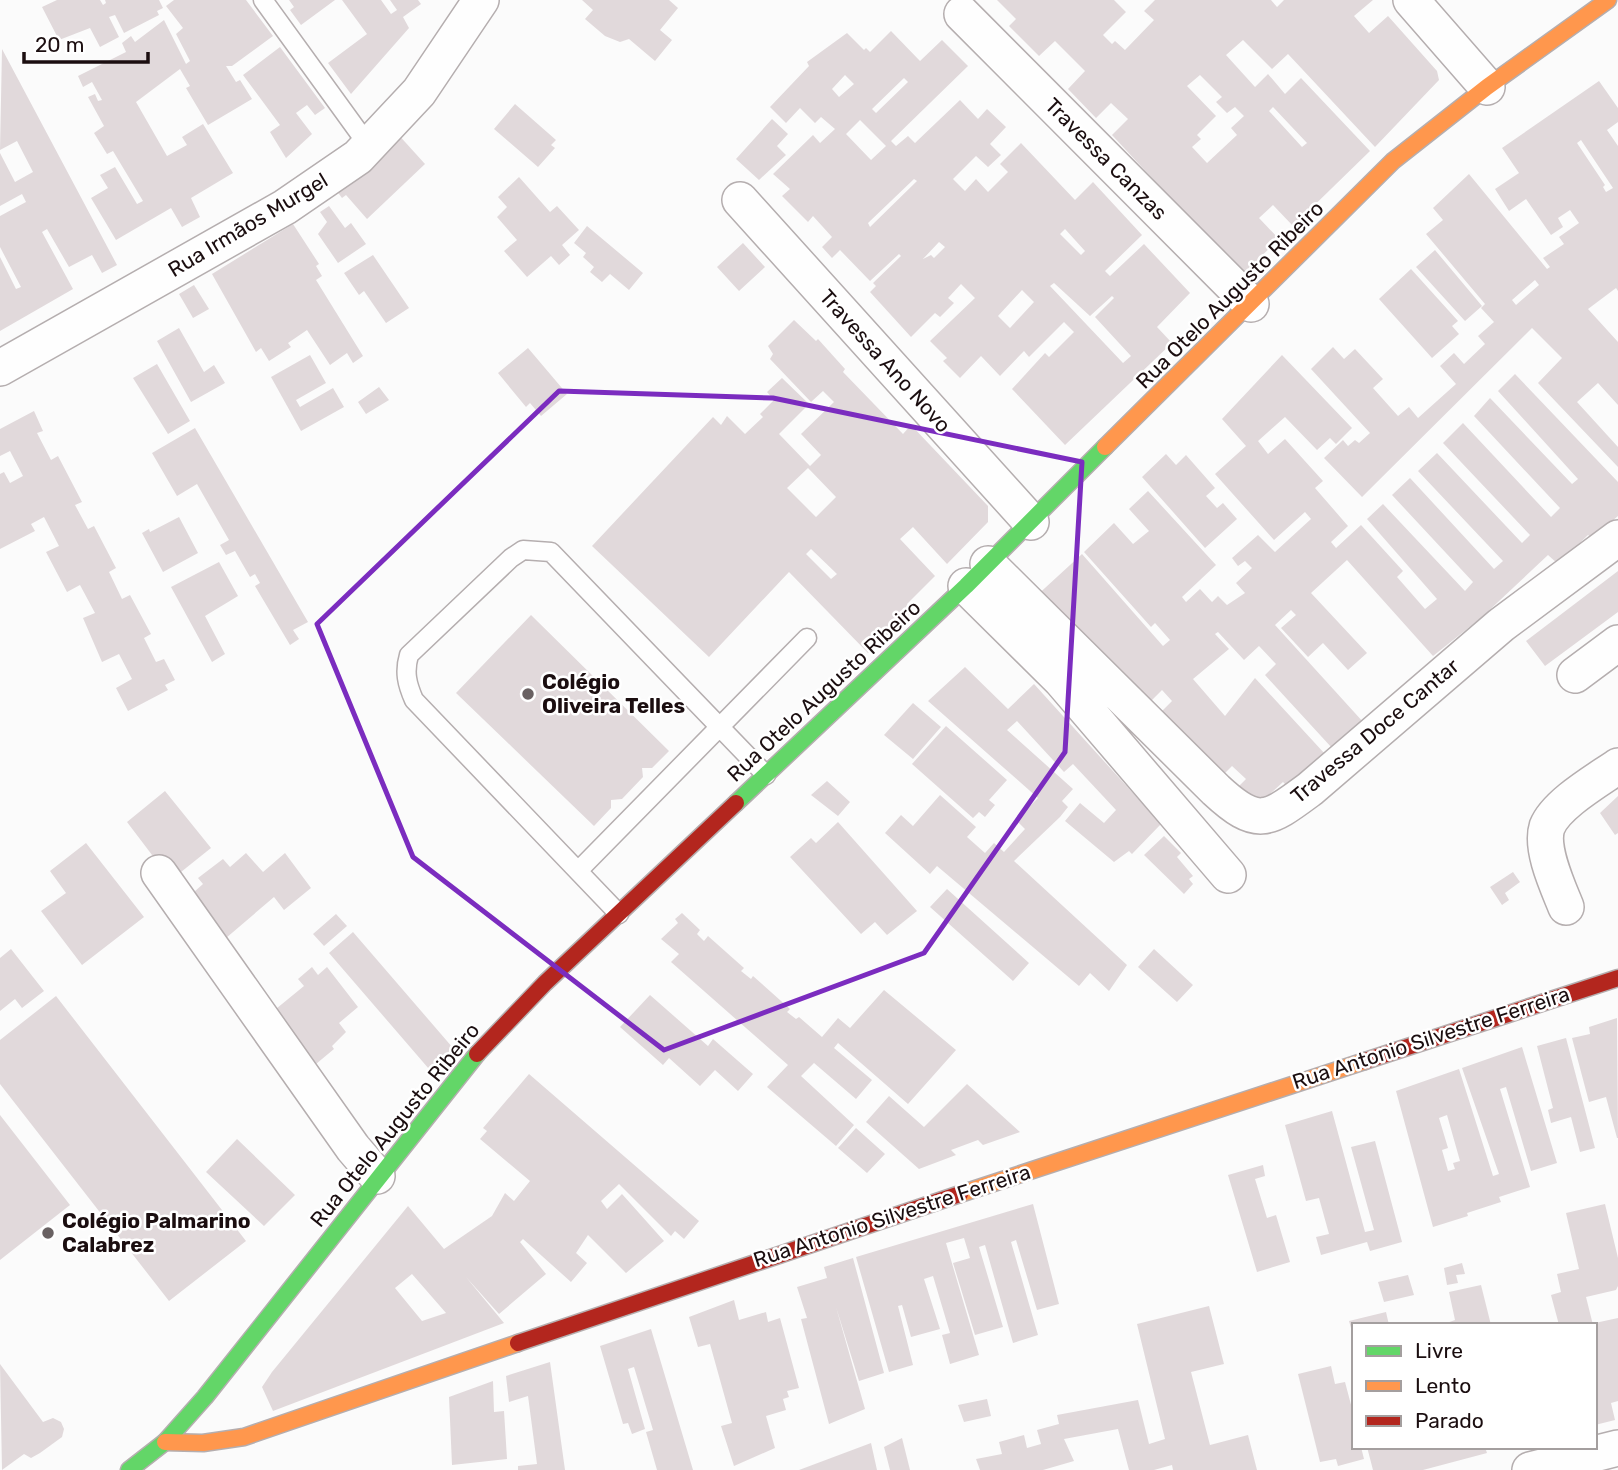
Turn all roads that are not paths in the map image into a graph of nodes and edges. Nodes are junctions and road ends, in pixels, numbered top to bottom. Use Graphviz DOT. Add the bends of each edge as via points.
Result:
graph roads {
  1 [pos="263,0"];
  2 [pos="481,0"];
  3 [pos="1411,0"];
  4 [pos="1608,0"];
  5 [pos="962,14"];
  6 [pos="1487,87"];
  7 [pos="368,145"];
  8 [pos="740,200"];
  9 [pos="1251,304"];
  10 [pos="0,368"];
  11 [pos="1031,522"];
  12 [pos="1618,538"];
  13 [pos="977,575"];
  14 [pos="807,638"];
  15 [pos="1618,643"];
  16 [pos="1575,675"];
  17 [pos="720,727"];
  18 [pos="1618,766"];
  19 [pos="766,775"];
  20 [pos="578,871"];
  21 [pos="159,873"];
  22 [pos="1228,875"];
  23 [pos="1566,907"];
  24 [pos="619,914"];
  25 [pos="1618,978"];
  26 [pos="377,1176"];
  27 [pos="165,1442"];
  28 [pos="1618,1448"];
  29 [pos="129,1470"];
  30 [pos="1530,1470"];
  1 -- 7 [label="lane"];
  2 -- 7 [label="street, Rua Irmãos Murgel" via="419,92"];
  3 -- 6 [label="street"];
  4 -- 6 [label="street, Rua Otelo Augusto Ribeiro"];
  5 -- 9 [label="street, Travessa Canzas"];
  6 -- 9 [label="street, Rua Otelo Augusto Ribeiro" via="1393,162"];
  7 -- 10 [label="street, Rua Irmãos Murgel" via="358,157 285,207"];
  8 -- 11 [label="street, Travessa Ano Novo"];
  9 -- 11 [label="street, Rua Otelo Augusto Ribeiro"];
  11 -- 13 [label="street, Rua Otelo Augusto Ribeiro"];
  12 -- 13 [label="street, Travessa Doce Cantar" via="1501,625 1310,789 1283,809 1261,817 1240,812"];
  13 -- 19 [label="street, Rua Otelo Augusto Ribeiro"];
  13 -- 22 [label="street"];
  14 -- 17 [label="lane"];
  15 -- 16 [label="street"];
  17 -- 19 [label="lane"];
  17 -- 20 [label="lane"];
  17 -- 20 [label="lane" via="551,552 540,549 523,550 511,558 409,655 405,668 414,700"];
  18 -- 23 [label="street" via="1567,802 1547,828 1548,859"];
  19 -- 24 [label="street, Rua Otelo Augusto Ribeiro"];
  20 -- 24 [label="lane"];
  21 -- 26 [label="street"];
  24 -- 26 [label="street, Rua Otelo Augusto Ribeiro" via="466,1065"];
  25 -- 27 [label="street, Rua Antonio Silvestre Ferreira" via="785,1251 244,1437"];
  26 -- 27 [label="street, Rua Otelo Augusto Ribeiro"];
  27 -- 29 [label="street, Rua Otelo Augusto Ribeiro"];
  28 -- 30 [label="street"];
}
